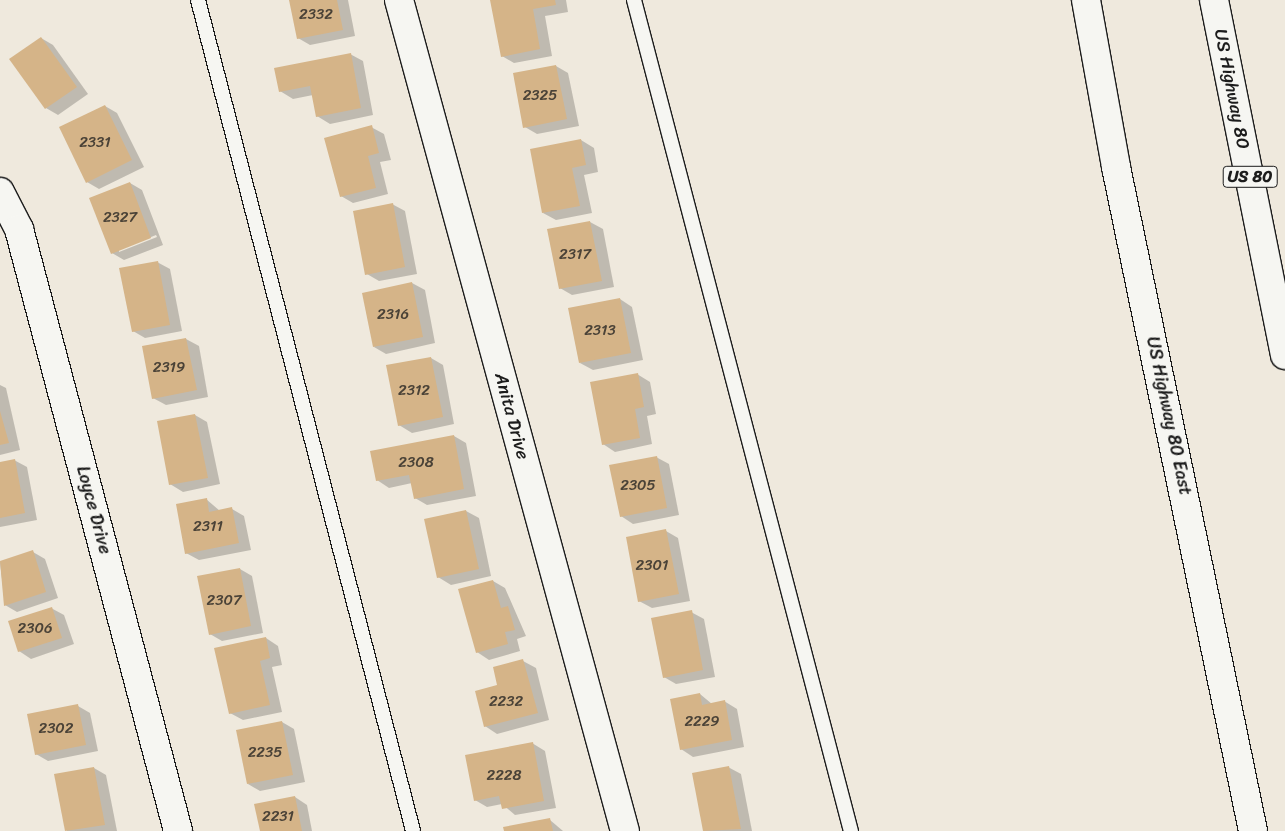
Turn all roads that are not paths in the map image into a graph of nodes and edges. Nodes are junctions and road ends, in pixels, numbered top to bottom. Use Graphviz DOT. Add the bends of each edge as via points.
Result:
graph roads {
  1 [pos="198,0"];
  2 [pos="399,0"];
  3 [pos="634,0"];
  4 [pos="1086,0"];
  5 [pos="1214,0"];
  6 [pos="0,192"];
  7 [pos="1285,355"];
  8 [pos="178,831"];
  9 [pos="414,831"];
  10 [pos="625,831"];
  11 [pos="852,831"];
  12 [pos="1254,831"];
  1 -- 9 [label="lane"];
  2 -- 10 [label="main road, Anita Drive"];
  3 -- 11 [label="lane"];
  4 -- 12 [label="main road, US Highway 80 East" via="1116,167"];
  5 -- 7 [label="main road, US Highway 80 / US 80"];
  6 -- 8 [label="main road, Loyce Drive" via="19,229"];
}
